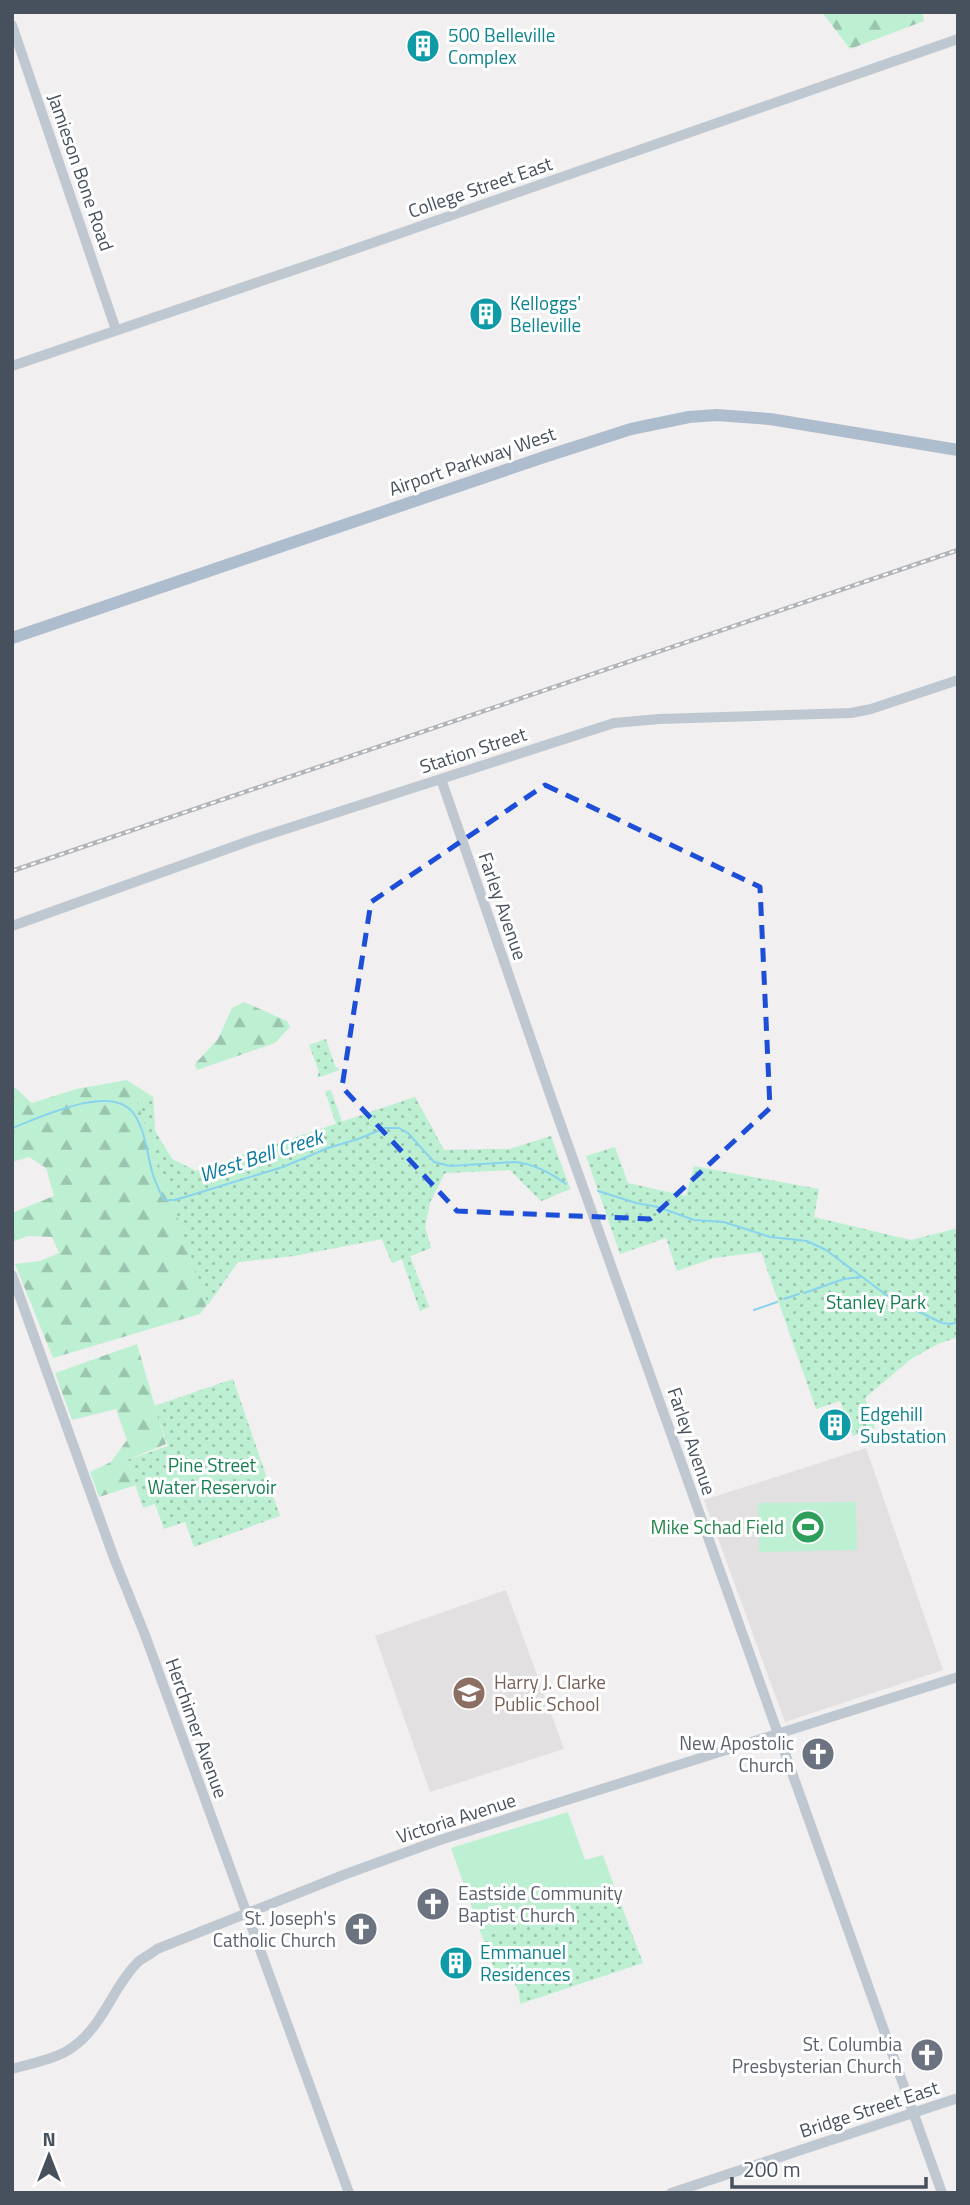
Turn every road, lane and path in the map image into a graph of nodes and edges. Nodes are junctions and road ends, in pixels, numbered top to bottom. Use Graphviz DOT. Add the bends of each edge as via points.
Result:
graph roads {
  1 [pos="12,25"];
  2 [pos="958,39"];
  3 [pos="116,330"];
  4 [pos="12,366"];
  5 [pos="958,450"];
  6 [pos="12,638"];
  7 [pos="958,680"];
  8 [pos="441,779"];
  9 [pos="12,926"];
  10 [pos="12,1275"];
  11 [pos="958,1677"];
  12 [pos="777,1735"];
  13 [pos="246,1913"];
  14 [pos="12,2069"];
  15 [pos="958,2098"];
  16 [pos="912,2114"];
  17 [pos="349,2193"];
  18 [pos="671,2193"];
  19 [pos="942,2193"];
  1 -- 3 [label="street, Jamieson Bone Road"];
  2 -- 3 [label="street, College Street East"];
  3 -- 4 [label="street, College Street East"];
  5 -- 6 [label="main road, Airport Parkway West" via="770,419 689,417 631,429 547,456"];
  7 -- 8 [label="street, Station Street" via="851,713 614,723"];
  8 -- 9 [label="street, Station Street" via="252,840"];
  8 -- 12 [label="street, Farley Avenue"];
  10 -- 13 [label="street, Herchimer Avenue"];
  11 -- 12 [label="street, Victoria Avenue"];
  12 -- 13 [label="street, Victoria Avenue" via="440,1840"];
  12 -- 16 [label="street, Farley Avenue"];
  13 -- 14 [label="street, Victoria Avenue" via="140,1960 91,2032 77,2045"];
  13 -- 17 [label="street, Herchimer Avenue"];
  15 -- 16 [label="street, Bridge Street East"];
  16 -- 18 [label="street, Bridge Street East"];
  16 -- 19 [label="street, Farley Avenue"];
}
